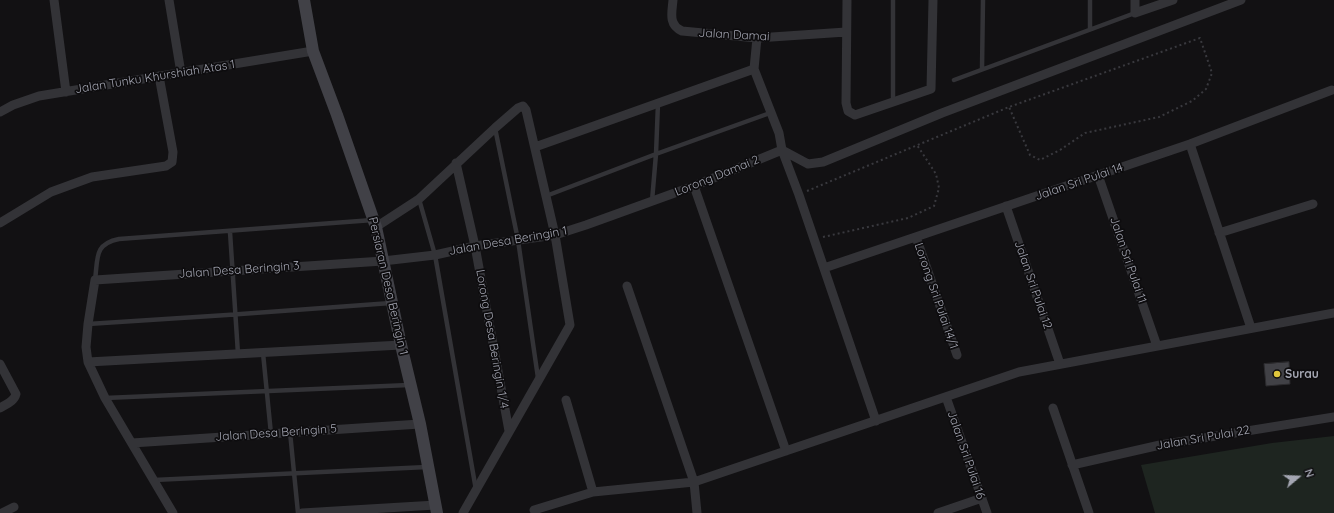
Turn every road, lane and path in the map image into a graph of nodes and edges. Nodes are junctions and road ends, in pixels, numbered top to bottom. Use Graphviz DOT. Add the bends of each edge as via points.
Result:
graph roads {
  1 [pos="54,0"];
  2 [pos="169,0"];
  3 [pos="304,0"];
  4 [pos="673,0"];
  5 [pos="847,0"];
  6 [pos="893,0"];
  7 [pos="933,0"];
  8 [pos="983,0"];
  9 [pos="1090,0"];
  10 [pos="1136,0"];
  11 [pos="1173,0"];
  12 [pos="1241,0"];
  13 [pos="1135,13"];
  14 [pos="1090,29"];
  15 [pos="846,32"];
  16 [pos="757,38"];
  17 [pos="313,51"];
  18 [pos="754,69"];
  19 [pos="982,70"];
  20 [pos="180,73"];
  21 [pos="159,76"];
  22 [pos="954,80"];
  23 [pos="1332,90"];
  24 [pos="66,92"];
  25 [pos="893,102"];
  26 [pos="658,103"];
  27 [pos="1009,106"];
  28 [pos="0,112"];
  29 [pos="770,113"];
  30 [pos="494,128"];
  31 [pos="1190,144"];
  32 [pos="917,145"];
  33 [pos="535,147"];
  34 [pos="782,150"];
  35 [pos="656,154"];
  36 [pos="456,163"];
  37 [pos="1098,175"];
  38 [pos="694,186"];
  39 [pos="799,195"];
  40 [pos="546,196"];
  41 [pos="419,199"];
  42 [pos="652,201"];
  43 [pos="1313,204"];
  44 [pos="1006,206"];
  45 [pos="0,223"];
  46 [pos="374,224"];
  47 [pos="230,232"];
  48 [pos="1220,233"];
  49 [pos="555,235"];
  50 [pos="916,237"];
  51 [pos="814,239"];
  52 [pos="518,240"];
  53 [pos="475,246"];
  54 [pos="435,255"];
  55 [pos="383,261"];
  56 [pos="824,268"];
  57 [pos="233,271"];
  58 [pos="96,280"];
  59 [pos="627,286"];
  60 [pos="393,302"];
  61 [pos="1334,313"];
  62 [pos="234,315"];
  63 [pos="88,324"];
  64 [pos="1251,328"];
  65 [pos="401,345"];
  66 [pos="1157,346"];
  67 [pos="263,353"];
  68 [pos="238,354"];
  69 [pos="957,355"];
  70 [pos="88,362"];
  71 [pos="0,364"];
  72 [pos="1060,364"];
  73 [pos="538,381"];
  74 [pos="411,385"];
  75 [pos="267,391"];
  76 [pos="946,397"];
  77 [pos="105,398"];
  78 [pos="566,400"];
  79 [pos="0,408"];
  80 [pos="1053,408"];
  81 [pos="1334,417"];
  82 [pos="876,421"];
  83 [pos="420,424"];
  84 [pos="509,431"];
  85 [pos="290,432"];
  86 [pos="271,434"];
  87 [pos="132,443"];
  88 [pos="786,451"];
  89 [pos="1072,465"];
  90 [pos="429,466"];
  91 [pos="294,473"];
  92 [pos="154,480"];
  93 [pos="694,482"];
  94 [pos="476,490"];
  95 [pos="593,492"];
  96 [pos="982,498"];
  97 [pos="14,507"];
  98 [pos="436,509"];
  99 [pos="534,510"];
  100 [pos="2,513"];
  101 [pos="173,513"];
  102 [pos="298,513"];
  103 [pos="302,513"];
  104 [pos="463,513"];
  105 [pos="697,513"];
  106 [pos="938,513"];
  107 [pos="987,513"];
  108 [pos="1089,513"];
  1 -- 24 [label="street"];
  2 -- 20 [label="street"];
  3 -- 17 [label="main road, Persiaran Desa Beringin 1"];
  4 -- 16 [label="street, Jalan Damai" via="672,18 677,29"];
  5 -- 15 [label="street"];
  6 -- 25 [label="lane"];
  7 -- 25 [label="street" via="931,89"];
  8 -- 19 [label="lane"];
  9 -- 14 [label="lane"];
  10 -- 13 [label="street"];
  11 -- 13 [label="street"];
  12 -- 34 [label="street" via="942,113 823,162 808,164"];
  13 -- 14 [label="lane"];
  14 -- 19 [label="lane"];
  15 -- 16 [label="street, Jalan Damai"];
  15 -- 25 [label="street" via="848,111 855,114"];
  16 -- 18 [label="street"];
  17 -- 20 [label="street, Jalan Tunku Khurshiah Atas 1"];
  17 -- 46 [label="main road, Persiaran Desa Beringin 1"];
  18 -- 26 [label="street"];
  18 -- 29 [label="street"];
  19 -- 22 [label="lane"];
  20 -- 21 [label="street, Jalan Tunku Khurshiah Atas 1"];
  21 -- 24 [label="street, Jalan Tunku Khurshiah Atas 1"];
  21 -- 45 [label="street" via="173,152 172,162 166,166 92,177 51,192"];
  23 -- 31 [label="street, Jalan Sri Pulai 14"];
  24 -- 28 [label="street, Jalan Tunku Khurshiah Atas 1" via="39,96"];
  26 -- 33 [label="street"];
  26 -- 35 [label="lane"];
  27 -- 27 [label="path" via="1030,155 1040,160 1085,133 1159,117 1192,101 1206,89 1212,73 1200,38"];
  27 -- 32 [label="path"];
  29 -- 34 [label="street" via="779,133"];
  29 -- 35 [label="lane"];
  30 -- 33 [label="street" via="523,106"];
  30 -- 36 [label="street"];
  30 -- 52 [label="lane"];
  31 -- 37 [label="street, Jalan Sri Pulai 14"];
  31 -- 48 [label="street"];
  32 -- 39 [label="path"];
  32 -- 51 [label="path" via="936,174 939,188 934,206 908,218"];
  33 -- 40 [label="street"];
  34 -- 38 [label="street, Lorong Damai 2"];
  34 -- 39 [label="street"];
  35 -- 40 [label="lane"];
  35 -- 42 [label="lane"];
  36 -- 41 [label="street"];
  36 -- 53 [label="street, Lorong Desa Beringin 1/4"];
  37 -- 44 [label="street, Jalan Sri Pulai 14"];
  37 -- 66 [label="street, Jalan Sri Pulai 11"];
  38 -- 42 [label="street, Lorong Damai 2"];
  38 -- 88 [label="street"];
  39 -- 51 [label="street"];
  40 -- 49 [label="street"];
  41 -- 46 [label="street"];
  41 -- 54 [label="lane"];
  42 -- 49 [label="street, Jalan Desa Beringin 1"];
  43 -- 48 [label="street"];
  44 -- 50 [label="street, Jalan Sri Pulai 14"];
  44 -- 72 [label="street, Jalan Sri Pulai 12"];
  46 -- 47 [label="lane"];
  46 -- 55 [label="main road, Persiaran Desa Beringin 1"];
  47 -- 57 [label="lane"];
  47 -- 58 [label="lane" via="108,241 98,257"];
  48 -- 64 [label="street"];
  49 -- 52 [label="street, Jalan Desa Beringin 1"];
  49 -- 73 [label="street" via="570,325"];
  50 -- 56 [label="street, Jalan Sri Pulai 14"];
  50 -- 69 [label="street, Lorong Sri Pulai 14/1"];
  51 -- 56 [label="street"];
  52 -- 53 [label="street, Jalan Desa Beringin 1"];
  52 -- 73 [label="lane"];
  53 -- 54 [label="street, Jalan Desa Beringin 1"];
  53 -- 84 [label="street, Lorong Desa Beringin 1/4"];
  54 -- 55 [label="street, Jalan Desa Beringin 1"];
  54 -- 94 [label="lane"];
  55 -- 57 [label="street, Jalan Desa Beringin 3"];
  55 -- 60 [label="main road, Persiaran Desa Beringin 1"];
  56 -- 82 [label="street"];
  57 -- 58 [label="street, Jalan Desa Beringin 3"];
  57 -- 62 [label="lane"];
  58 -- 63 [label="street"];
  59 -- 93 [label="street"];
  60 -- 62 [label="lane"];
  60 -- 65 [label="main road, Persiaran Desa Beringin 1"];
  61 -- 64 [label="street"];
  62 -- 63 [label="lane"];
  62 -- 68 [label="lane"];
  63 -- 70 [label="street"];
  64 -- 66 [label="street"];
  65 -- 67 [label="street"];
  65 -- 74 [label="main road, Persiaran Desa Beringin 1"];
  66 -- 72 [label="street"];
  67 -- 68 [label="street"];
  67 -- 75 [label="lane"];
  68 -- 70 [label="street"];
  70 -- 77 [label="street"];
  71 -- 79 [label="street" via="16,394 12,401"];
  72 -- 76 [label="street" via="1019,372"];
  73 -- 84 [label="street"];
  74 -- 75 [label="lane"];
  74 -- 83 [label="main road, Persiaran Desa Beringin 1"];
  75 -- 77 [label="lane"];
  75 -- 86 [label="lane"];
  76 -- 82 [label="street"];
  76 -- 96 [label="street, Jalan Sri Pulai 16"];
  77 -- 87 [label="street"];
  78 -- 95 [label="street"];
  80 -- 89 [label="street"];
  81 -- 89 [label="street, Jalan Sri Pulai 22" via="1160,445"];
  82 -- 88 [label="street"];
  83 -- 85 [label="street, Jalan Desa Beringin 5"];
  83 -- 90 [label="main road, Persiaran Desa Beringin 1"];
  84 -- 94 [label="street"];
  85 -- 86 [label="street, Jalan Desa Beringin 5"];
  85 -- 91 [label="lane"];
  86 -- 87 [label="street, Jalan Desa Beringin 5"];
  87 -- 92 [label="street"];
  88 -- 93 [label="street"];
  89 -- 108 [label="street"];
  90 -- 91 [label="lane"];
  90 -- 98 [label="main road, Persiaran Desa Beringin 1"];
  91 -- 92 [label="lane"];
  91 -- 102 [label="lane"];
  92 -- 101 [label="street"];
  93 -- 95 [label="street"];
  93 -- 105 [label="street"];
  94 -- 104 [label="street"];
  95 -- 99 [label="street"];
  96 -- 106 [label="street"];
  96 -- 107 [label="street, Jalan Sri Pulai 16"];
  97 -- 100 [label="street"];
  98 -- 103 [label="street"];
}
